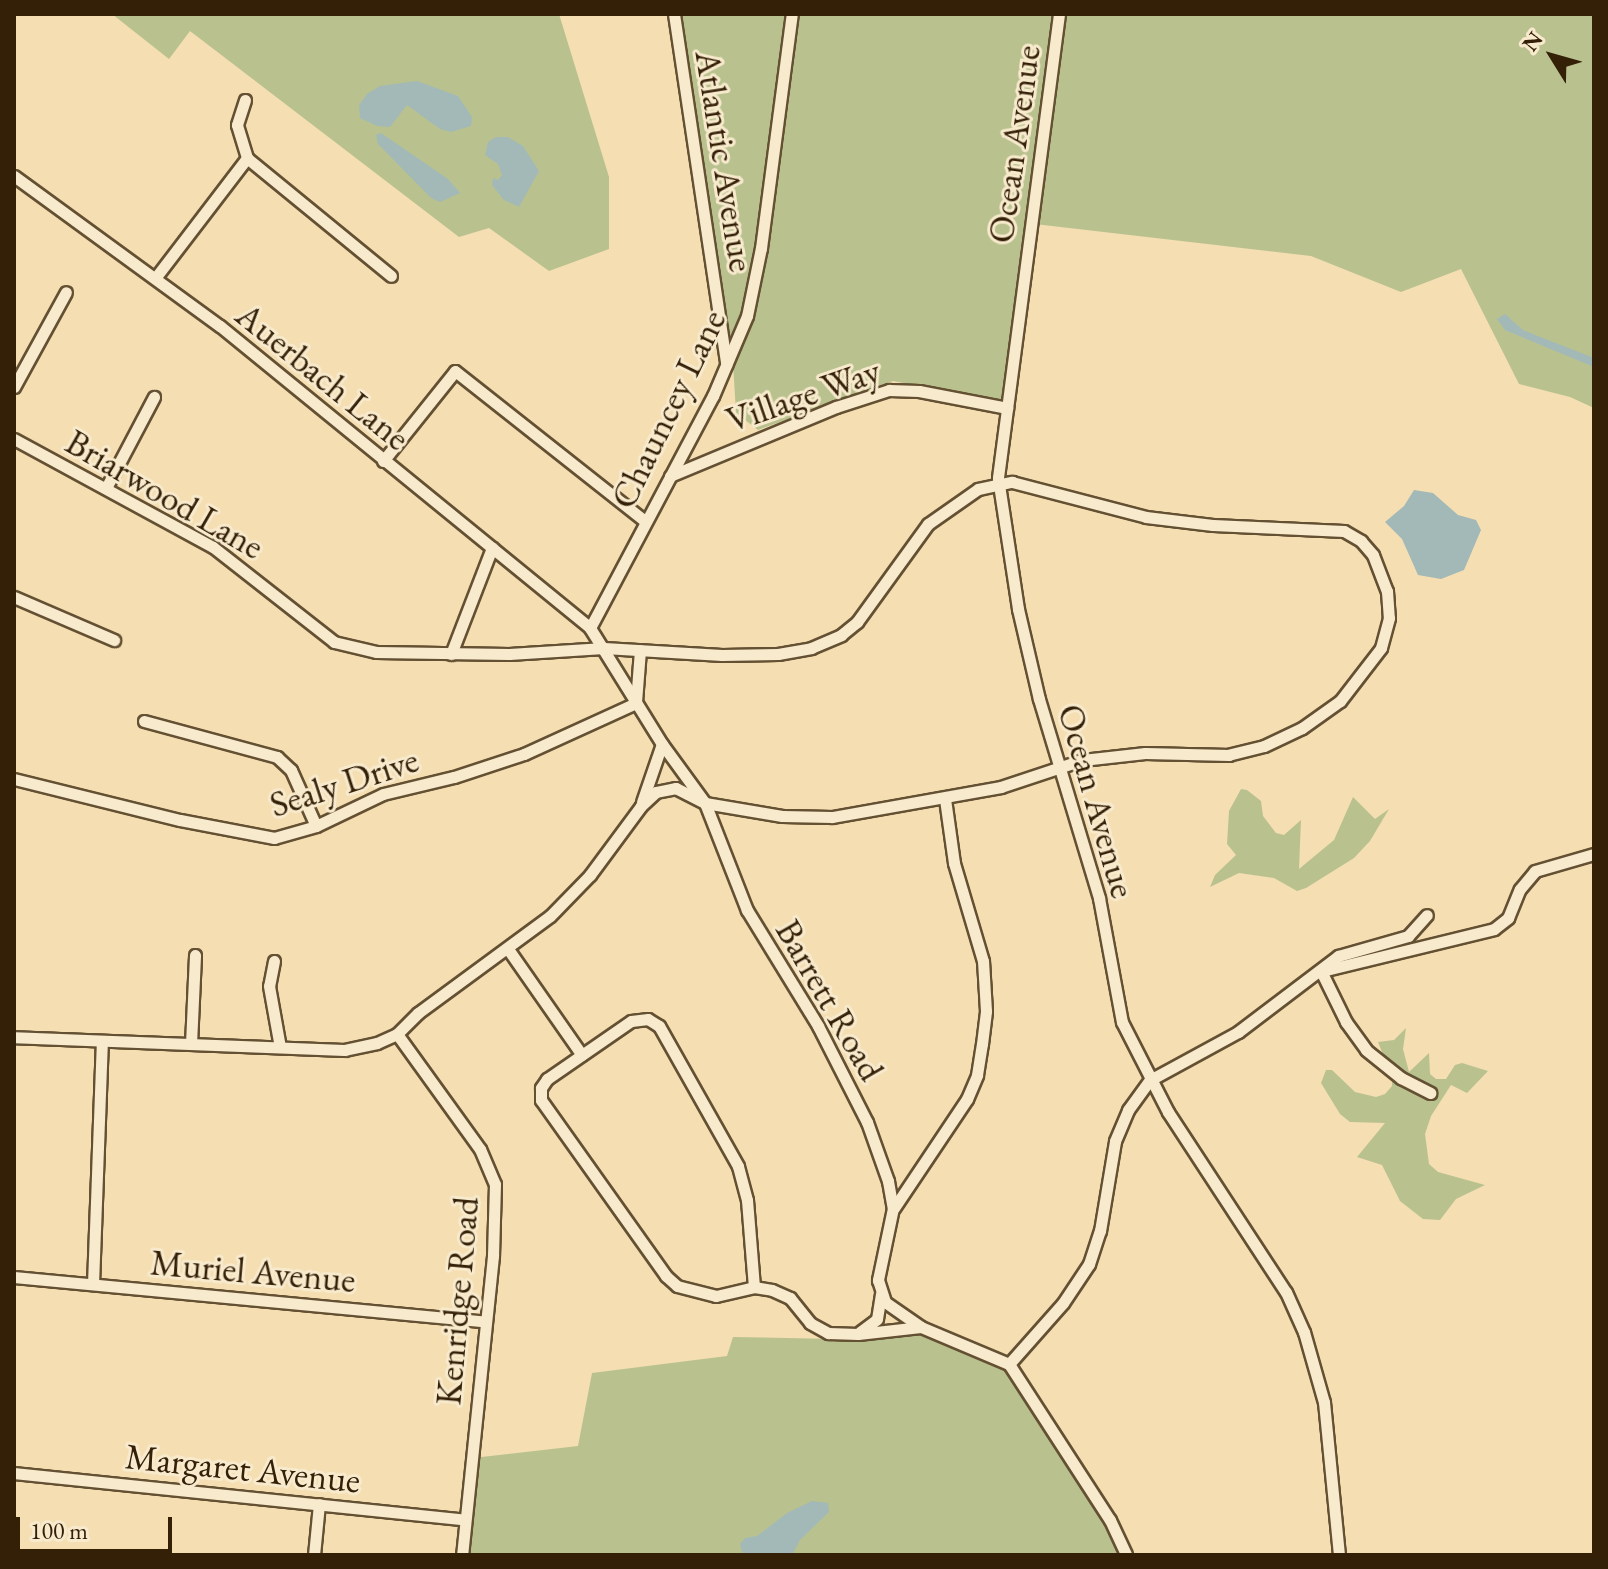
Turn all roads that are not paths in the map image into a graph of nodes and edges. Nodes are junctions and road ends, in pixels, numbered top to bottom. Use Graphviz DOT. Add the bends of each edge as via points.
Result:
graph roads {
  1 [pos="674,14"];
  2 [pos="792,14"];
  3 [pos="1059,14"];
  4 [pos="245,100"];
  5 [pos="247,158"];
  6 [pos="14,176"];
  7 [pos="391,276"];
  8 [pos="156,277"];
  9 [pos="66,292"];
  10 [pos="726,364"];
  11 [pos="14,387"];
  12 [pos="154,397"];
  13 [pos="1007,408"];
  14 [pos="14,439"];
  15 [pos="383,461"];
  16 [pos="669,476"];
  17 [pos="998,483"];
  18 [pos="106,488"];
  19 [pos="645,521"];
  20 [pos="492,548"];
  21 [pos="14,597"];
  22 [pos="590,628"];
  23 [pos="114,640"];
  24 [pos="604,648"];
  25 [pos="640,650"];
  26 [pos="451,654"];
  27 [pos="636,703"];
  28 [pos="144,721"];
  29 [pos="662,744"];
  30 [pos="1059,768"];
  31 [pos="14,779"];
  32 [pos="945,799"];
  33 [pos="705,803"];
  34 [pos="641,806"];
  35 [pos="316,826"];
  36 [pos="1594,854"];
  37 [pos="1427,915"];
  38 [pos="508,949"];
  39 [pos="195,955"];
  40 [pos="274,961"];
  41 [pos="1321,971"];
  42 [pos="397,1034"];
  43 [pos="14,1037"];
  44 [pos="102,1041"];
  45 [pos="191,1044"];
  46 [pos="280,1047"];
  47 [pos="582,1055"];
  48 [pos="1150,1080"];
  49 [pos="1430,1093"];
  50 [pos="893,1208"];
  51 [pos="14,1277"];
  52 [pos="93,1284"];
  53 [pos="754,1287"];
  54 [pos="881,1294"];
  55 [pos="486,1322"];
  56 [pos="921,1327"];
  57 [pos="855,1334"];
  58 [pos="1009,1364"];
  59 [pos="14,1473"];
  60 [pos="319,1504"];
  61 [pos="465,1520"];
  62 [pos="314,1555"];
  63 [pos="462,1555"];
  64 [pos="1126,1555"];
  65 [pos="1339,1555"];
  1 -- 10 [label="street, Atlantic Avenue"];
  2 -- 10 [label="street, Chauncey Lane" via="752,298"];
  3 -- 13 [label="street, Ocean Avenue"];
  4 -- 5 [label="street" via="237,125"];
  5 -- 7 [label="street"];
  5 -- 8 [label="street"];
  6 -- 8 [label="street, Auerbach Lane"];
  8 -- 15 [label="street, Auerbach Lane"];
  9 -- 11 [label="street"];
  10 -- 16 [label="street, Chauncey Lane"];
  12 -- 18 [label="street"];
  13 -- 16 [label="street, Village Way" via="889,390"];
  13 -- 17 [label="street, Ocean Avenue"];
  14 -- 18 [label="street, Briarwood Lane"];
  15 -- 19 [label="street" via="455,371"];
  15 -- 20 [label="street, Auerbach Lane"];
  16 -- 19 [label="street, Chauncey Lane"];
  17 -- 25 [label="street, Briarwood Lane" via="978,489 928,524 873,604 839,636 778,654"];
  17 -- 30 [label="street, Ocean Avenue" via="1018,609"];
  17 -- 30 [label="street" via="1031,486 1146,517 1344,531 1373,555 1387,591 1388,629 1376,657 1340,701 1302,728 1229,755 1118,755"];
  18 -- 26 [label="street, Briarwood Lane" via="213,547 334,642 376,652"];
  19 -- 22 [label="street, Chauncey Lane"];
  20 -- 22 [label="street, Auerbach Lane"];
  20 -- 26 [label="street"];
  21 -- 23 [label="street"];
  22 -- 24 [label="street"];
  24 -- 25 [label="street, Briarwood Lane"];
  24 -- 26 [label="street, Briarwood Lane"];
  24 -- 27 [label="street, Barrett Road"];
  25 -- 27 [label="street"];
  27 -- 29 [label="street, Barrett Road"];
  27 -- 35 [label="street, Sealy Drive" via="524,754 383,794"];
  28 -- 35 [label="street" via="277,757 291,770"];
  29 -- 33 [label="street, Barrett Road"];
  29 -- 34 [label="street"];
  30 -- 32 [label="street"];
  30 -- 48 [label="street, Ocean Avenue" via="1099,898 1122,1022"];
  31 -- 35 [label="street, Sealy Drive" via="262,838"];
  32 -- 33 [label="street" via="832,817 782,816"];
  32 -- 50 [label="street" via="954,863 983,961 982,1044 967,1099"];
  33 -- 34 [label="street" via="676,788 656,792"];
  33 -- 50 [label="street, Barrett Road" via="747,910 818,1026 867,1122"];
  34 -- 38 [label="street" via="590,875"];
  36 -- 41 [label="street" via="1535,871 1520,889 1508,918 1494,929"];
  37 -- 41 [label="street" via="1408,936 1338,956"];
  38 -- 42 [label="street"];
  38 -- 47 [label="street"];
  39 -- 45 [label="street"];
  40 -- 46 [label="street" via="269,986"];
  41 -- 48 [label="street" via="1238,1032"];
  41 -- 49 [label="street" via="1366,1050"];
  42 -- 46 [label="street" via="345,1050"];
  42 -- 55 [label="street, Kenridge Road" via="493,1174 497,1204"];
  43 -- 44 [label="street"];
  44 -- 45 [label="street"];
  44 -- 52 [label="street"];
  45 -- 46 [label="street"];
  47 -- 53 [label="street" via="631,1021 648,1019 659,1026 738,1166 747,1200"];
  47 -- 53 [label="street" via="547,1079 541,1100 666,1276 687,1291 704,1295"];
  48 -- 58 [label="street" via="1128,1110 1115,1141 1089,1264 1063,1303"];
  48 -- 65 [label="street, Ocean Avenue" via="1286,1292 1304,1332 1324,1402"];
  50 -- 54 [label="street, Barrett Road" via="880,1262"];
  51 -- 52 [label="street, Muriel Avenue"];
  52 -- 55 [label="street, Muriel Avenue"];
  53 -- 57 [label="street" via="786,1294 819,1329"];
  54 -- 56 [label="street" via="891,1308"];
  54 -- 57 [label="street" via="877,1319"];
  55 -- 61 [label="street, Kenridge Road"];
  56 -- 57 [label="street"];
  56 -- 58 [label="street"];
  58 -- 64 [label="street" via="1110,1520"];
  59 -- 60 [label="street, Margaret Avenue"];
  60 -- 61 [label="street, Margaret Avenue"];
  60 -- 62 [label="street"];
  61 -- 63 [label="street, Kenridge Road"];
}
